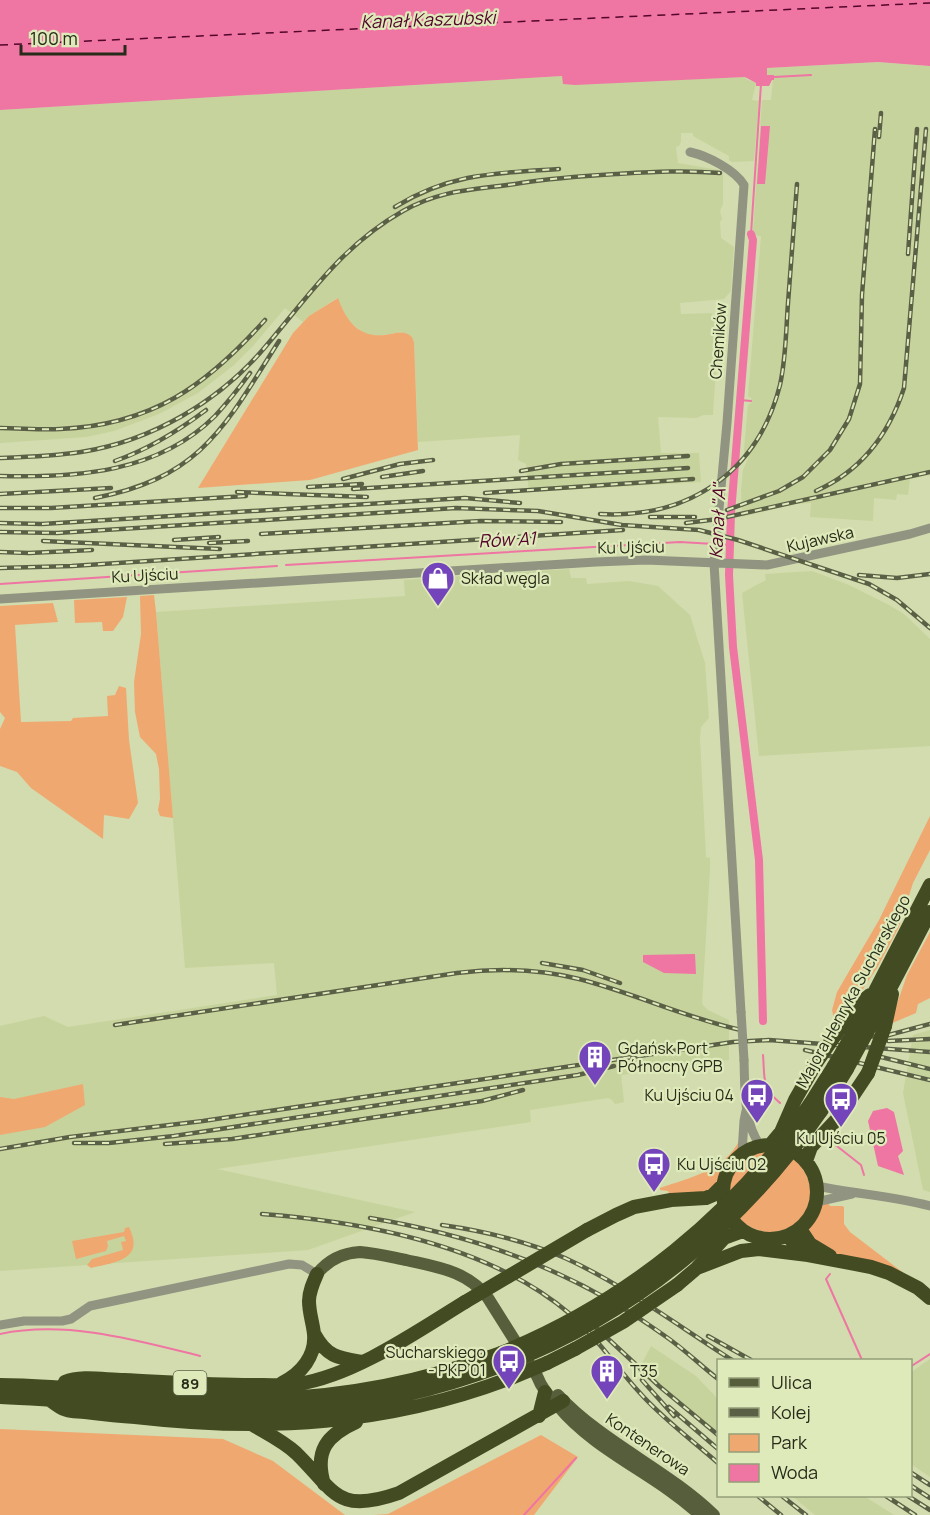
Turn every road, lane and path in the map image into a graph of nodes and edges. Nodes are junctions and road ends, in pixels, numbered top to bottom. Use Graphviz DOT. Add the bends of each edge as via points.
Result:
graph roads {
  1 [pos="690,152"];
  2 [pos="930,528"];
  3 [pos="719,563"];
  4 [pos="0,599"];
  5 [pos="930,885"];
  6 [pos="930,912"];
  7 [pos="894,983"];
  8 [pos="874,992"];
  9 [pos="840,1068"];
  10 [pos="747,1111"];
  11 [pos="765,1144"];
  12 [pos="742,1153"];
  13 [pos="806,1161"];
  14 [pos="723,1185"];
  15 [pos="817,1186"];
  16 [pos="855,1194"];
  17 [pos="816,1202"];
  18 [pos="930,1206"];
  19 [pos="800,1229"];
  20 [pos="743,1231"];
  21 [pos="787,1236"];
  22 [pos="808,1255"];
  23 [pos="837,1260"];
  24 [pos="697,1268"];
  25 [pos="317,1274"];
  26 [pos="930,1298"];
  27 [pos="0,1325"];
  28 [pos="315,1335"];
  29 [pos="504,1359"];
  30 [pos="362,1362"];
  31 [pos="537,1376"];
  32 [pos="0,1385"];
  33 [pos="278,1385"];
  34 [pos="55,1387"];
  35 [pos="545,1392"];
  36 [pos="0,1397"];
  37 [pos="46,1399"];
  38 [pos="560,1403"];
  39 [pos="539,1416"];
  40 [pos="364,1418"];
  41 [pos="253,1425"];
  42 [pos="324,1486"];
  43 [pos="700,1515"];
  44 [pos="714,1515"];
  1 -- 3 [label="street, Chemików" via="730,170 744,185 716,549"];
  2 -- 3 [label="street, Kujawska" via="778,564"];
  3 -- 4 [label="street, Ku Ujściu" via="596,562"];
  3 -- 10 [label="street, bridge"];
  5 -- 8 [label="highway, Majora Henryka Sucharskiego"];
  6 -- 7 [label="highway, Majora Henryka Sucharskiego"];
  7 -- 9 [label="highway, Majora Henryka Sucharskiego, bridge" via="870,1027"];
  7 -- 13 [label="highway, bridge" via="885,1026 868,1073 838,1118 811,1147"];
  8 -- 9 [label="highway, Majora Henryka Sucharskiego, bridge"];
  8 -- 11 [label="highway, bridge" via="855,1007 816,1063 781,1132"];
  9 -- 29 [label="highway, Majora Henryka Sucharskiego, bridge" via="816,1107 720,1212 673,1254 629,1286"];
  10 -- 11 [label="street" via="752,1134"];
  10 -- 12 [label="street"];
  11 -- 12 [label="highway"];
  11 -- 13 [label="highway" via="788,1148"];
  12 -- 14 [label="highway"];
  13 -- 15 [label="highway"];
  14 -- 20 [label="highway" via="727,1212"];
  14 -- 30 [label="highway, 89, bridge" via="706,1198 671,1200 615,1215"];
  15 -- 16 [label="street"];
  15 -- 17 [label="highway"];
  16 -- 17 [label="street"];
  16 -- 18 [label="street"];
  17 -- 19 [label="highway"];
  19 -- 21 [label="highway"];
  19 -- 23 [label="highway" via="810,1244"];
  20 -- 21 [label="highway" via="759,1238"];
  20 -- 24 [label="highway" via="724,1238"];
  21 -- 22 [label="highway"];
  22 -- 23 [label="highway"];
  22 -- 24 [label="highway" via="759,1249 741,1251"];
  23 -- 26 [label="highway" via="889,1274"];
  24 -- 40 [label="highway, bridge" via="623,1322 512,1378 438,1402"];
  25 -- 27 [label="street" via="302,1265 289,1264 90,1306 62,1321"];
  25 -- 28 [label="highway" via="309,1300"];
  25 -- 31 [label="main road, Kontenerowa" via="334,1259 360,1251 455,1272 484,1294"];
  28 -- 30 [label="highway" via="332,1355"];
  28 -- 33 [label="highway" via="304,1367"];
  29 -- 34 [label="highway, Majora Henryka Sucharskiego" via="398,1384 311,1396 226,1398"];
  29 -- 37 [label="highway, Majora Henryka Sucharskiego" via="463,1380 410,1394 311,1409 222,1410"];
  30 -- 33 [label="highway, 89" via="318,1380"];
  31 -- 35 [label="main road, Kontenerowa"];
  31 -- 38 [label="main road, Kontenerowa"];
  32 -- 34 [label="highway, Majora Henryka Sucharskiego / 89"];
  33 -- 34 [label="highway, 89" via="71,1379"];
  35 -- 38 [label="main road, Kontenerowa"];
  35 -- 39 [label="highway"];
  36 -- 37 [label="highway, Majora Henryka Sucharskiego"];
  37 -- 41 [label="highway" via="66,1410"];
  38 -- 39 [label="highway"];
  38 -- 43 [label="main road, Kontenerowa" via="567,1418 581,1430 669,1489"];
  38 -- 44 [label="main road, Kontenerowa" via="676,1482"];
  39 -- 42 [label="highway" via="376,1503 349,1505"];
  40 -- 41 [label="highway"];
  40 -- 42 [label="highway" via="340,1429 324,1447 320,1464"];
  41 -- 42 [label="highway" via="291,1449"];
}
